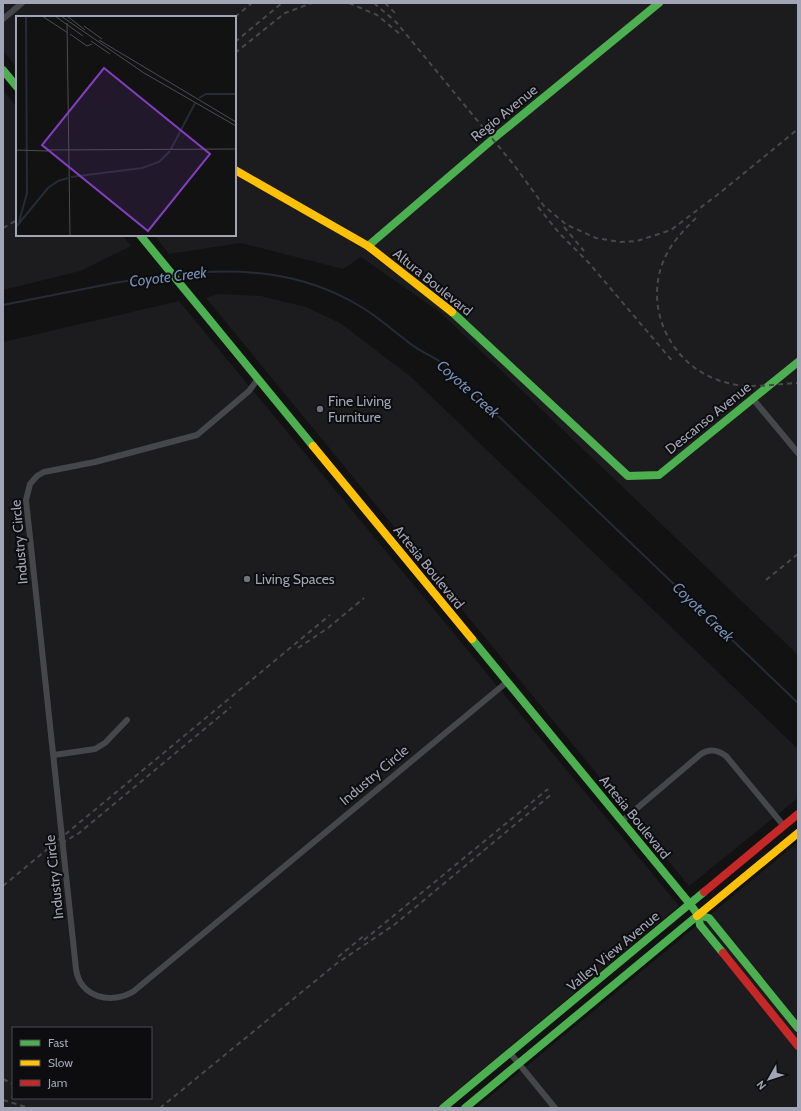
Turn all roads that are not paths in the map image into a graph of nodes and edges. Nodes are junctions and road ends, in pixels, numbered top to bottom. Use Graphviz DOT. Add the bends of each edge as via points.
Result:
graph roads {
  1 [pos="22,3"];
  2 [pos="659,3"];
  3 [pos="3,19"];
  4 [pos="3,70"];
  5 [pos="16,86"];
  6 [pos="236,171"];
  7 [pos="141,236"];
  8 [pos="368,246"];
  9 [pos="798,362"];
  10 [pos="258,379"];
  11 [pos="753,398"];
  12 [pos="798,453"];
  13 [pos="628,476"];
  14 [pos="507,682"];
  15 [pos="127,720"];
  16 [pos="54,755"];
  17 [pos="798,814"];
  18 [pos="622,821"];
  19 [pos="784,826"];
  20 [pos="798,833"];
  21 [pos="690,904"];
  22 [pos="698,915"];
  23 [pos="595,982"];
  24 [pos="604,993"];
  25 [pos="798,1028"];
  26 [pos="798,1046"];
  27 [pos="510,1053"];
  28 [pos="519,1063"];
  29 [pos="443,1108"];
  30 [pos="465,1108"];
  31 [pos="556,1108"];
  1 -- 3 [label="street"];
  2 -- 8 [label="main road, Regio Avenue" via="492,139"];
  4 -- 5 [label="main road"];
  6 -- 8 [label="main road, Altura Boulevard"];
  7 -- 10 [label="main road, Artesia Boulevard"];
  8 -- 13 [label="main road, Altura Boulevard" via="443,303"];
  9 -- 11 [label="main road, Descanso Avenue"];
  10 -- 14 [label="main road, Artesia Boulevard"];
  10 -- 16 [label="street, Industry Circle" via="249,391 197,436 44,472 30,484 26,500"];
  11 -- 12 [label="street"];
  11 -- 13 [label="main road, Descanso Avenue" via="659,475"];
  14 -- 16 [label="street, Industry Circle" via="134,991 114,999 101,998 90,992 76,973"];
  14 -- 18 [label="main road, Artesia Boulevard"];
  15 -- 16 [label="street" via="105,743 95,749"];
  17 -- 19 [label="main road, Valley View Avenue"];
  18 -- 19 [label="street" via="701,754 707,750 716,750 726,756"];
  18 -- 21 [label="main road, Artesia Boulevard"];
  19 -- 21 [label="main road, Valley View Avenue"];
  20 -- 22 [label="main road, Valley View Avenue"];
  21 -- 22 [label="main road, Artesia Boulevard"];
  21 -- 23 [label="main road, Valley View Avenue"];
  22 -- 24 [label="main road, Valley View Avenue"];
  22 -- 25 [label="main road, Artesia Boulevard" via="709,918"];
  22 -- 26 [label="main road, Artesia Boulevard" via="700,925"];
  23 -- 24 [label="main road"];
  23 -- 27 [label="main road, Valley View Avenue"];
  24 -- 28 [label="main road, Valley View Avenue"];
  27 -- 28 [label="street"];
  27 -- 29 [label="main road, Valley View Avenue"];
  28 -- 30 [label="main road, Valley View Avenue"];
  28 -- 31 [label="street"];
}
